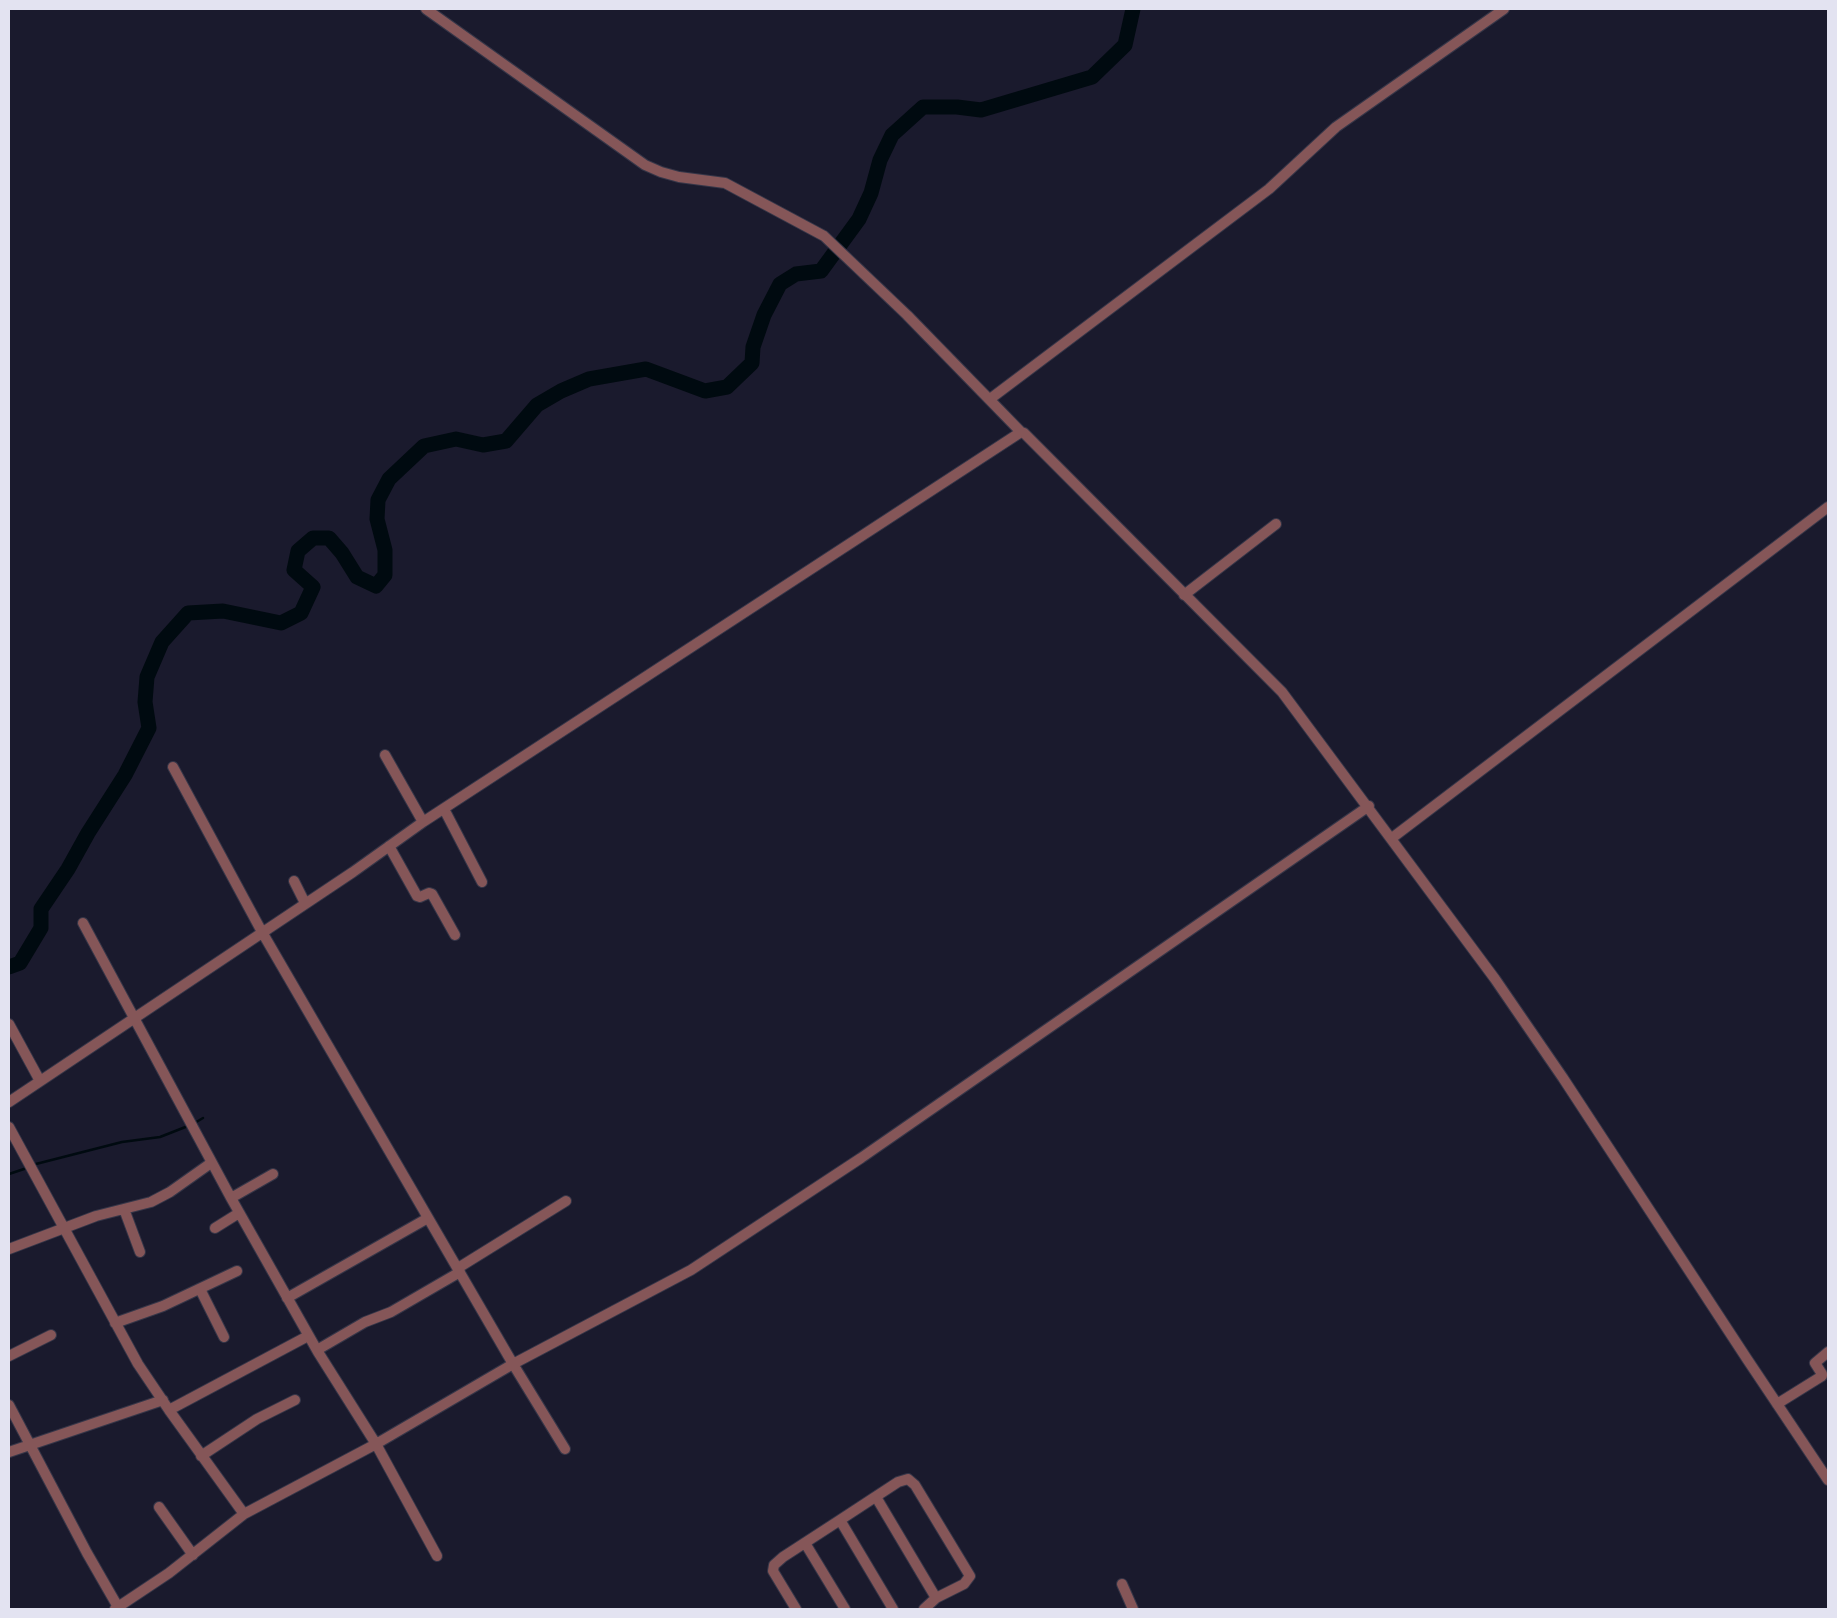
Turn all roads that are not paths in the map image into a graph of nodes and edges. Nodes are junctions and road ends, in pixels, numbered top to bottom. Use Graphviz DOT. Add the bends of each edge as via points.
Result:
graph roads {
  1 [pos="426,9"];
  2 [pos="1504,9"];
  3 [pos="990,399"];
  4 [pos="1021,432"];
  5 [pos="1828,507"];
  6 [pos="1276,524"];
  7 [pos="1184,595"];
  8 [pos="385,755"];
  9 [pos="173,767"];
  10 [pos="1369,806"];
  11 [pos="444,809"];
  12 [pos="424,822"];
  13 [pos="1392,838"];
  14 [pos="389,846"];
  15 [pos="294,881"];
  16 [pos="482,882"];
  17 [pos="305,903"];
  18 [pos="82,923"];
  19 [pos="262,932"];
  20 [pos="455,935"];
  21 [pos="134,1019"];
  22 [pos="9,1024"];
  23 [pos="40,1081"];
  24 [pos="9,1102"];
  25 [pos="9,1127"];
  26 [pos="212,1163"];
  27 [pos="272,1174"];
  28 [pos="231,1198"];
  29 [pos="566,1201"];
  30 [pos="124,1209"];
  31 [pos="239,1213"];
  32 [pos="428,1218"];
  33 [pos="64,1228"];
  34 [pos="215,1228"];
  35 [pos="9,1249"];
  36 [pos="140,1252"];
  37 [pos="459,1270"];
  38 [pos="237,1271"];
  39 [pos="200,1289"];
  40 [pos="287,1298"];
  41 [pos="116,1322"];
  42 [pos="51,1335"];
  43 [pos="308,1336"];
  44 [pos="224,1337"];
  45 [pos="316,1350"];
  46 [pos="1828,1352"];
  47 [pos="9,1356"];
  48 [pos="513,1364"];
  49 [pos="163,1400"];
  50 [pos="295,1400"];
  51 [pos="1777,1404"];
  52 [pos="9,1405"];
  53 [pos="169,1410"];
  54 [pos="376,1444"];
  55 [pos="28,1445"];
  56 [pos="565,1449"];
  57 [pos="9,1452"];
  58 [pos="201,1456"];
  59 [pos="1828,1480"];
  60 [pos="876,1497"];
  61 [pos="159,1507"];
  62 [pos="244,1514"];
  63 [pos="840,1520"];
  64 [pos="805,1543"];
  65 [pos="193,1555"];
  66 [pos="437,1556"];
  67 [pos="1122,1584"];
  68 [pos="936,1598"];
  69 [pos="116,1608"];
  70 [pos="796,1609"];
  71 [pos="845,1609"];
  72 [pos="893,1609"];
  73 [pos="924,1609"];
  74 [pos="1133,1609"];
  1 -- 3 [label="street" via="645,165 679,177 725,183 824,236"];
  2 -- 3 [label="street" via="1336,127 1269,189"];
  3 -- 4 [label="street"];
  4 -- 7 [label="street"];
  4 -- 11 [label="street"];
  5 -- 13 [label="street"];
  6 -- 7 [label="street"];
  7 -- 10 [label="street" via="1282,692"];
  8 -- 12 [label="street"];
  9 -- 19 [label="street"];
  10 -- 13 [label="street"];
  10 -- 48 [label="street" via="861,1158 691,1270"];
  11 -- 12 [label="street"];
  11 -- 16 [label="street"];
  12 -- 14 [label="street"];
  13 -- 51 [label="street" via="1496,979"];
  14 -- 17 [label="street"];
  14 -- 20 [label="street" via="417,896 432,894"];
  15 -- 17 [label="street"];
  17 -- 19 [label="street"];
  18 -- 21 [label="street"];
  19 -- 21 [label="street"];
  19 -- 32 [label="street"];
  21 -- 23 [label="street"];
  21 -- 26 [label="street"];
  22 -- 23 [label="street"];
  23 -- 24 [label="street"];
  25 -- 33 [label="street"];
  26 -- 28 [label="street"];
  26 -- 30 [label="street" via="170,1192"];
  27 -- 28 [label="street"];
  28 -- 31 [label="street"];
  29 -- 37 [label="street"];
  30 -- 33 [label="street"];
  30 -- 36 [label="street"];
  31 -- 34 [label="street"];
  31 -- 40 [label="street"];
  32 -- 37 [label="street"];
  32 -- 40 [label="street"];
  33 -- 35 [label="street"];
  33 -- 41 [label="street"];
  37 -- 45 [label="street" via="391,1312 365,1322"];
  37 -- 48 [label="street"];
  38 -- 39 [label="street"];
  39 -- 41 [label="street"];
  39 -- 44 [label="street"];
  40 -- 43 [label="street"];
  41 -- 49 [label="street" via="138,1364"];
  42 -- 47 [label="street"];
  43 -- 45 [label="street"];
  43 -- 53 [label="street"];
  45 -- 54 [label="street"];
  46 -- 51 [label="street" via="1815,1363 1822,1376"];
  48 -- 54 [label="street"];
  48 -- 56 [label="street"];
  49 -- 53 [label="street"];
  49 -- 55 [label="street"];
  50 -- 58 [label="street" via="257,1419"];
  51 -- 59 [label="street"];
  52 -- 55 [label="street"];
  53 -- 58 [label="street"];
  54 -- 62 [label="street"];
  54 -- 66 [label="street"];
  55 -- 57 [label="street"];
  55 -- 69 [label="street"];
  58 -- 62 [label="street"];
  60 -- 63 [label="street"];
  60 -- 68 [label="street"];
  60 -- 68 [label="street" via="898,1482 912,1481 967,1570 970,1576 964,1584"];
  61 -- 65 [label="street"];
  62 -- 65 [label="street"];
  63 -- 64 [label="street"];
  63 -- 72 [label="street"];
  64 -- 70 [label="street" via="778,1560 773,1571"];
  64 -- 71 [label="street"];
  65 -- 69 [label="street"];
  67 -- 74 [label="street"];
  68 -- 73 [label="street"];
}
